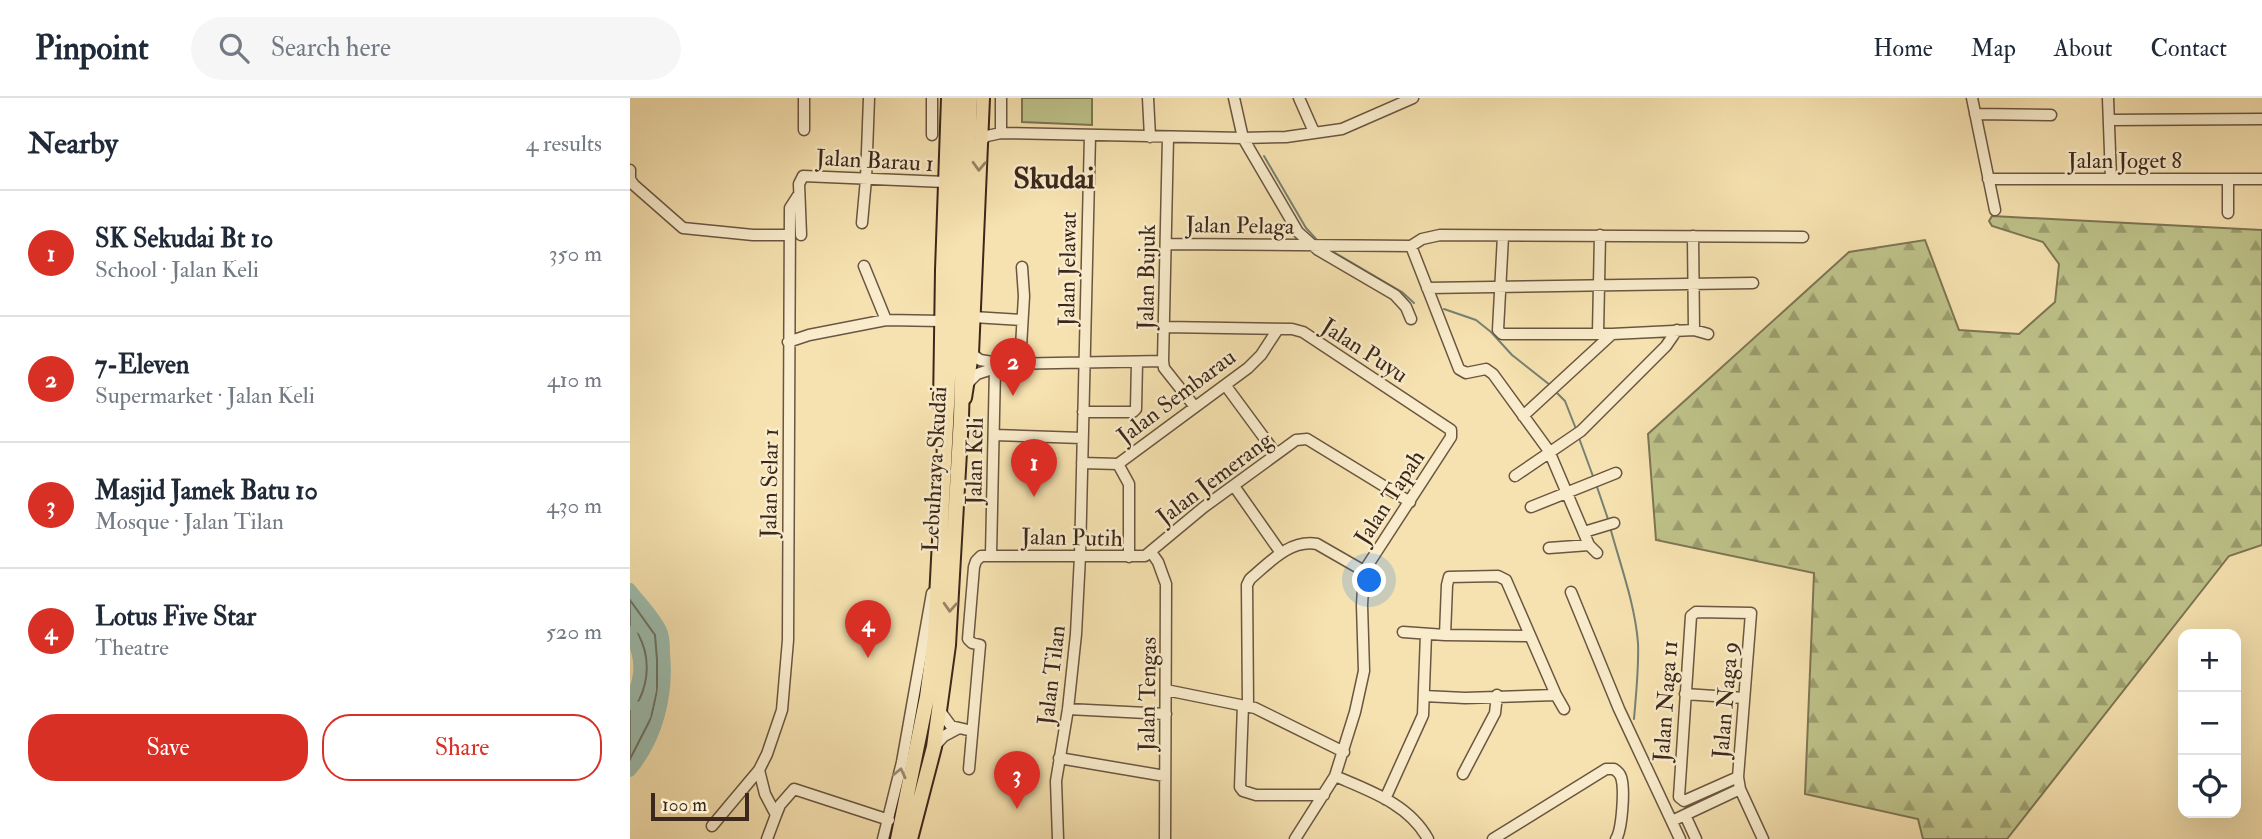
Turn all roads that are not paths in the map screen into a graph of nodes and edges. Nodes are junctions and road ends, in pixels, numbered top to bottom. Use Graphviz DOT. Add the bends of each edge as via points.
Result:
graph roads {
  1 [pos="869,98"];
  2 [pos="932,98"];
  3 [pos="948,98"];
  4 [pos="959,98"];
  5 [pos="970,98"];
  6 [pos="982,98"];
  7 [pos="1001,98"];
  8 [pos="1148,98"];
  9 [pos="1234,98"];
  10 [pos="1299,98"];
  11 [pos="1413,98"];
  12 [pos="1972,98"];
  13 [pos="2108,98"];
  14 [pos="804,103"];
  15 [pos="1975,114"];
  16 [pos="2051,115"];
  17 [pos="2262,119"];
  18 [pos="2109,120"];
  19 [pos="982,123"];
  20 [pos="804,130"];
  21 [pos="1314,132"];
  22 [pos="1001,133"];
  23 [pos="932,135"];
  24 [pos="1090,135"];
  25 [pos="1150,136"];
  26 [pos="1168,137"];
  27 [pos="1243,138"];
  28 [pos="948,140"];
  29 [pos="980,141"];
  30 [pos="630,170"];
  31 [pos="803,176"];
  32 [pos="866,179"];
  33 [pos="1988,179"];
  34 [pos="2111,179"];
  35 [pos="2228,179"];
  36 [pos="2262,180"];
  37 [pos="945,183"];
  38 [pos="1995,210"];
  39 [pos="2228,213"];
  40 [pos="862,223"];
  41 [pos="795,235"];
  42 [pos="1600,235"];
  43 [pos="1503,236"];
  44 [pos="1693,236"];
  45 [pos="1803,237"];
  46 [pos="1167,244"];
  47 [pos="1322,245"];
  48 [pos="1411,246"];
  49 [pos="953,252"];
  50 [pos="864,266"];
  51 [pos="1022,267"];
  52 [pos="1754,283"];
  53 [pos="1598,284"];
  54 [pos="1694,285"];
  55 [pos="1502,286"];
  56 [pos="1427,288"];
  57 [pos="973,317"];
  58 [pos="886,320"];
  59 [pos="1022,320"];
  60 [pos="1411,320"];
  61 [pos="942,321"];
  62 [pos="1164,327"];
  63 [pos="1278,329"];
  64 [pos="1694,330"];
  65 [pos="1677,331"];
  66 [pos="1598,333"];
  67 [pos="1612,334"];
  68 [pos="1708,334"];
  69 [pos="788,342"];
  70 [pos="972,354"];
  71 [pos="1163,361"];
  72 [pos="1137,362"];
  73 [pos="1020,363"];
  74 [pos="1084,363"];
  75 [pos="1000,366"];
  76 [pos="969,382"];
  77 [pos="1226,386"];
  78 [pos="1195,407"];
  79 [pos="1083,412"];
  80 [pos="1523,416"];
  81 [pos="961,417"];
  82 [pos="1451,430"];
  83 [pos="994,435"];
  84 [pos="1082,438"];
  85 [pos="945,443"];
  86 [pos="1549,452"];
  87 [pos="1276,454"];
  88 [pos="1082,463"];
  89 [pos="1118,464"];
  90 [pos="1616,473"];
  91 [pos="1515,476"];
  92 [pos="1234,486"];
  93 [pos="1568,493"];
  94 [pos="1410,502"];
  95 [pos="1531,507"];
  96 [pos="1611,524"];
  97 [pos="1584,532"];
  98 [pos="1549,548"];
  99 [pos="941,552"];
  100 [pos="1151,552"];
  101 [pos="1281,553"];
  102 [pos="991,555"];
  103 [pos="1080,556"];
  104 [pos="1129,557"];
  105 [pos="1364,571"];
  106 [pos="1571,592"];
  107 [pos="1693,614"];
  108 [pos="1403,632"];
  109 [pos="1426,634"];
  110 [pos="1446,635"];
  111 [pos="1530,636"];
  112 [pos="1166,690"];
  113 [pos="1685,694"];
  114 [pos="1497,695"];
  115 [pos="1556,695"];
  116 [pos="1424,696"];
  117 [pos="1744,698"];
  118 [pos="1245,706"];
  119 [pos="1068,709"];
  120 [pos="1564,709"];
  121 [pos="940,711"];
  122 [pos="1166,714"];
  123 [pos="957,729"];
  124 [pos="972,731"];
  125 [pos="934,747"];
  126 [pos="1344,752"];
  127 [pos="1059,758"];
  128 [pos="969,769"];
  129 [pos="759,771"];
  130 [pos="1463,775"];
  131 [pos="1165,776"];
  132 [pos="1335,776"];
  133 [pos="1738,777"];
  134 [pos="1740,789"];
  135 [pos="1324,795"];
  136 [pos="1385,799"];
  137 [pos="776,815"];
  138 [pos="1685,815"];
  139 [pos="889,820"];
  140 [pos="1672,821"];
  141 [pos="712,826"];
  142 [pos="1511,834"];
  143 [pos="767,839"];
  144 [pos="883,839"];
  145 [pos="898,839"];
  146 [pos="910,839"];
  147 [pos="1058,839"];
  148 [pos="1165,839"];
  149 [pos="1295,839"];
  150 [pos="1428,839"];
  151 [pos="1493,839"];
  152 [pos="1616,839"];
  153 [pos="1679,839"];
  154 [pos="1696,839"];
  155 [pos="1763,839"];
  1 -- 32 [label="street"];
  2 -- 3 [label="street"];
  2 -- 23 [label="street"];
  3 -- 28 [label="main road"];
  4 -- 49 [label="highway, Lebuhraya Skudai"];
  5 -- 81 [label="highway, Lebuhraya Skudai"];
  6 -- 19 [label="main road"];
  7 -- 22 [label="street"];
  8 -- 25 [label="street"];
  9 -- 27 [label="street"];
  10 -- 21 [label="street"];
  11 -- 21 [label="street" via="1342,129"];
  12 -- 15 [label="street"];
  13 -- 18 [label="street"];
  14 -- 20 [label="street"];
  15 -- 16 [label="street"];
  15 -- 33 [label="street"];
  17 -- 18 [label="street"];
  18 -- 34 [label="street"];
  19 -- 22 [label="street"];
  19 -- 29 [label="main road"];
  21 -- 27 [label="street"];
  22 -- 24 [label="street"];
  22 -- 29 [label="street"];
  24 -- 25 [label="street"];
  24 -- 74 [label="street, Jalan Jelawat"];
  25 -- 26 [label="street"];
  26 -- 27 [label="street"];
  26 -- 46 [label="street, Jalan Bujuk"];
  27 -- 47 [label="street" via="1298,232"];
  28 -- 37 [label="main road"];
  28 -- 49 [label="highway"];
  29 -- 57 [label="main road, one-way"];
  30 -- 41 [label="street" via="634,186 683,228"];
  31 -- 32 [label="street, Jalan Barau 1"];
  31 -- 41 [label="street, Jalan Selar 1" via="790,208"];
  32 -- 37 [label="street, Jalan Barau 1"];
  32 -- 40 [label="street"];
  33 -- 34 [label="street, Jalan Joget 8"];
  33 -- 38 [label="street"];
  34 -- 35 [label="street, Jalan Joget 8"];
  35 -- 36 [label="street, Jalan Joget 8"];
  35 -- 39 [label="street"];
  37 -- 61 [label="main road"];
  41 -- 69 [label="street, Jalan Selar 1"];
  42 -- 43 [label="street"];
  42 -- 44 [label="street"];
  42 -- 53 [label="street"];
  43 -- 48 [label="street" via="1432,236"];
  43 -- 55 [label="street"];
  44 -- 45 [label="street"];
  44 -- 54 [label="street"];
  46 -- 47 [label="street, Jalan Pelaga"];
  46 -- 62 [label="street, Jalan Bujuk"];
  47 -- 48 [label="street"];
  47 -- 60 [label="street, Jalan Pelaga" via="1395,295"];
  48 -- 56 [label="street"];
  49 -- 85 [label="highway, Lebuhraya Skudai"];
  50 -- 58 [label="street"];
  51 -- 59 [label="street"];
  52 -- 54 [label="street"];
  53 -- 54 [label="street"];
  53 -- 55 [label="street"];
  53 -- 66 [label="street"];
  54 -- 64 [label="street"];
  55 -- 56 [label="street"];
  55 -- 66 [label="street" via="1498,330 1502,334"];
  56 -- 80 [label="street" via="1460,369 1466,373 1486,369 1493,374"];
  57 -- 59 [label="street"];
  57 -- 70 [label="main road"];
  58 -- 61 [label="street"];
  58 -- 69 [label="street"];
  59 -- 73 [label="street"];
  61 -- 85 [label="main road" via="940,415"];
  62 -- 63 [label="street, Jalan Puyu"];
  62 -- 71 [label="street, Jalan Bujuk"];
  63 -- 77 [label="street, Jalan Sembarau" via="1255,362"];
  63 -- 82 [label="street, Jalan Puyu" via="1303,332"];
  64 -- 65 [label="street"];
  64 -- 68 [label="street"];
  65 -- 67 [label="street"];
  65 -- 86 [label="street" via="1578,433"];
  66 -- 67 [label="street"];
  67 -- 80 [label="street"];
  69 -- 129 [label="street, Jalan Selar 1" via="785,685 782,710"];
  70 -- 75 [label="street"];
  70 -- 76 [label="main road"];
  71 -- 72 [label="street"];
  71 -- 78 [label="street, Jalan Bujuk"];
  72 -- 74 [label="street"];
  72 -- 79 [label="street" via="1133,412"];
  73 -- 74 [label="street"];
  73 -- 75 [label="street"];
  74 -- 79 [label="street, Jalan Jelawat"];
  75 -- 76 [label="street"];
  75 -- 83 [label="street, Jalan Keli"];
  76 -- 81 [label="main road"];
  77 -- 78 [label="street, Jalan Sembarau"];
  77 -- 87 [label="street"];
  78 -- 89 [label="street, Jalan Sembarau"];
  79 -- 84 [label="street, Jalan Jelawat"];
  80 -- 86 [label="street"];
  81 -- 121 [label="highway, Lebuhraya Skudai, one-way"];
  82 -- 94 [label="street, Jalan Tapah"];
  83 -- 84 [label="street"];
  83 -- 102 [label="street, Jalan Keli"];
  84 -- 88 [label="street, Jalan Jelawat"];
  85 -- 99 [label="highway, Lebuhraya Skudai"];
  86 -- 91 [label="street"];
  86 -- 93 [label="street"];
  87 -- 92 [label="street, Jalan Jemerang"];
  87 -- 94 [label="street, Jalan Jemerang" via="1296,440 1307,439"];
  88 -- 89 [label="street, Jalan Sembarau"];
  88 -- 103 [label="street, Jalan Tilan"];
  89 -- 104 [label="street" via="1129,484"];
  90 -- 93 [label="street"];
  92 -- 100 [label="street, Jalan Jemerang"];
  92 -- 101 [label="street"];
  93 -- 95 [label="street"];
  93 -- 97 [label="street"];
  94 -- 105 [label="street, Jalan Tapah"];
  96 -- 97 [label="street"];
  97 -- 98 [label="street" via="1593,549"];
  139 -- 99 [label="street, one-way"];
  99 -- 145 [label="highway, Lebuhraya Skudai" via="927,697"];
  100 -- 104 [label="street, Jalan Putih"];
  100 -- 112 [label="street, Jalan Tengas" via="1166,584"];
  101 -- 105 [label="street" via="1317,544"];
  101 -- 118 [label="street" via="1247,586"];
  102 -- 103 [label="street, Jalan Putih"];
  102 -- 124 [label="street" via="981,556 974,567 968,639 980,645"];
  103 -- 104 [label="street, Jalan Putih"];
  103 -- 119 [label="street, Jalan Tilan"];
  105 -- 126 [label="street, Jalan Tapah" via="1364,671"];
  106 -- 140 [label="street"];
  107 -- 113 [label="street, Jalan Naga 11"];
  107 -- 117 [label="street, Jalan Naga 9" via="1751,613"];
  108 -- 109 [label="street"];
  109 -- 110 [label="street"];
  109 -- 116 [label="street"];
  110 -- 111 [label="street"];
  110 -- 111 [label="street" via="1450,577 1498,576 1506,580"];
  111 -- 115 [label="street"];
  112 -- 118 [label="street"];
  112 -- 122 [label="street, Jalan Tengas"];
  113 -- 117 [label="street"];
  113 -- 133 [label="street, Jalan Naga 11" via="1679,797 1684,801"];
  114 -- 115 [label="street"];
  114 -- 116 [label="street"];
  114 -- 130 [label="street" via="1495,713"];
  115 -- 120 [label="street"];
  116 -- 136 [label="street" via="1420,726"];
  117 -- 133 [label="street, Jalan Naga 9"];
  118 -- 126 [label="street"];
  118 -- 135 [label="street" via="1241,790 1247,794"];
  119 -- 122 [label="street"];
  119 -- 127 [label="street, Jalan Tilan"];
  121 -- 123 [label="street"];
  121 -- 125 [label="highway, Lebuhraya Skudai"];
  122 -- 131 [label="street, Jalan Tengas"];
  123 -- 124 [label="street"];
  123 -- 125 [label="street"];
  124 -- 128 [label="street"];
  125 -- 146 [label="highway, Lebuhraya Skudai"];
  126 -- 132 [label="street, Jalan Tapah"];
  127 -- 131 [label="street"];
  127 -- 147 [label="street, Jalan Tilan"];
  129 -- 137 [label="street"];
  129 -- 141 [label="street, Jalan Selar 1"];
  131 -- 148 [label="street, Jalan Tengas"];
  132 -- 135 [label="street, Jalan Tapah"];
  132 -- 136 [label="street"];
  133 -- 134 [label="street, Jalan Naga 9"];
  134 -- 138 [label="street"];
  134 -- 155 [label="street, Jalan Naga 9"];
  135 -- 149 [label="street, Jalan Tapah"];
  136 -- 150 [label="street" via="1416,819"];
  137 -- 139 [label="street" via="794,789"];
  137 -- 143 [label="street"];
  138 -- 140 [label="street"];
  138 -- 154 [label="street"];
  139 -- 144 [label="street"];
  140 -- 153 [label="street"];
  142 -- 151 [label="street"];
  142 -- 152 [label="street" via="1606,769 1614,769 1621,775 1621,832"];
}
